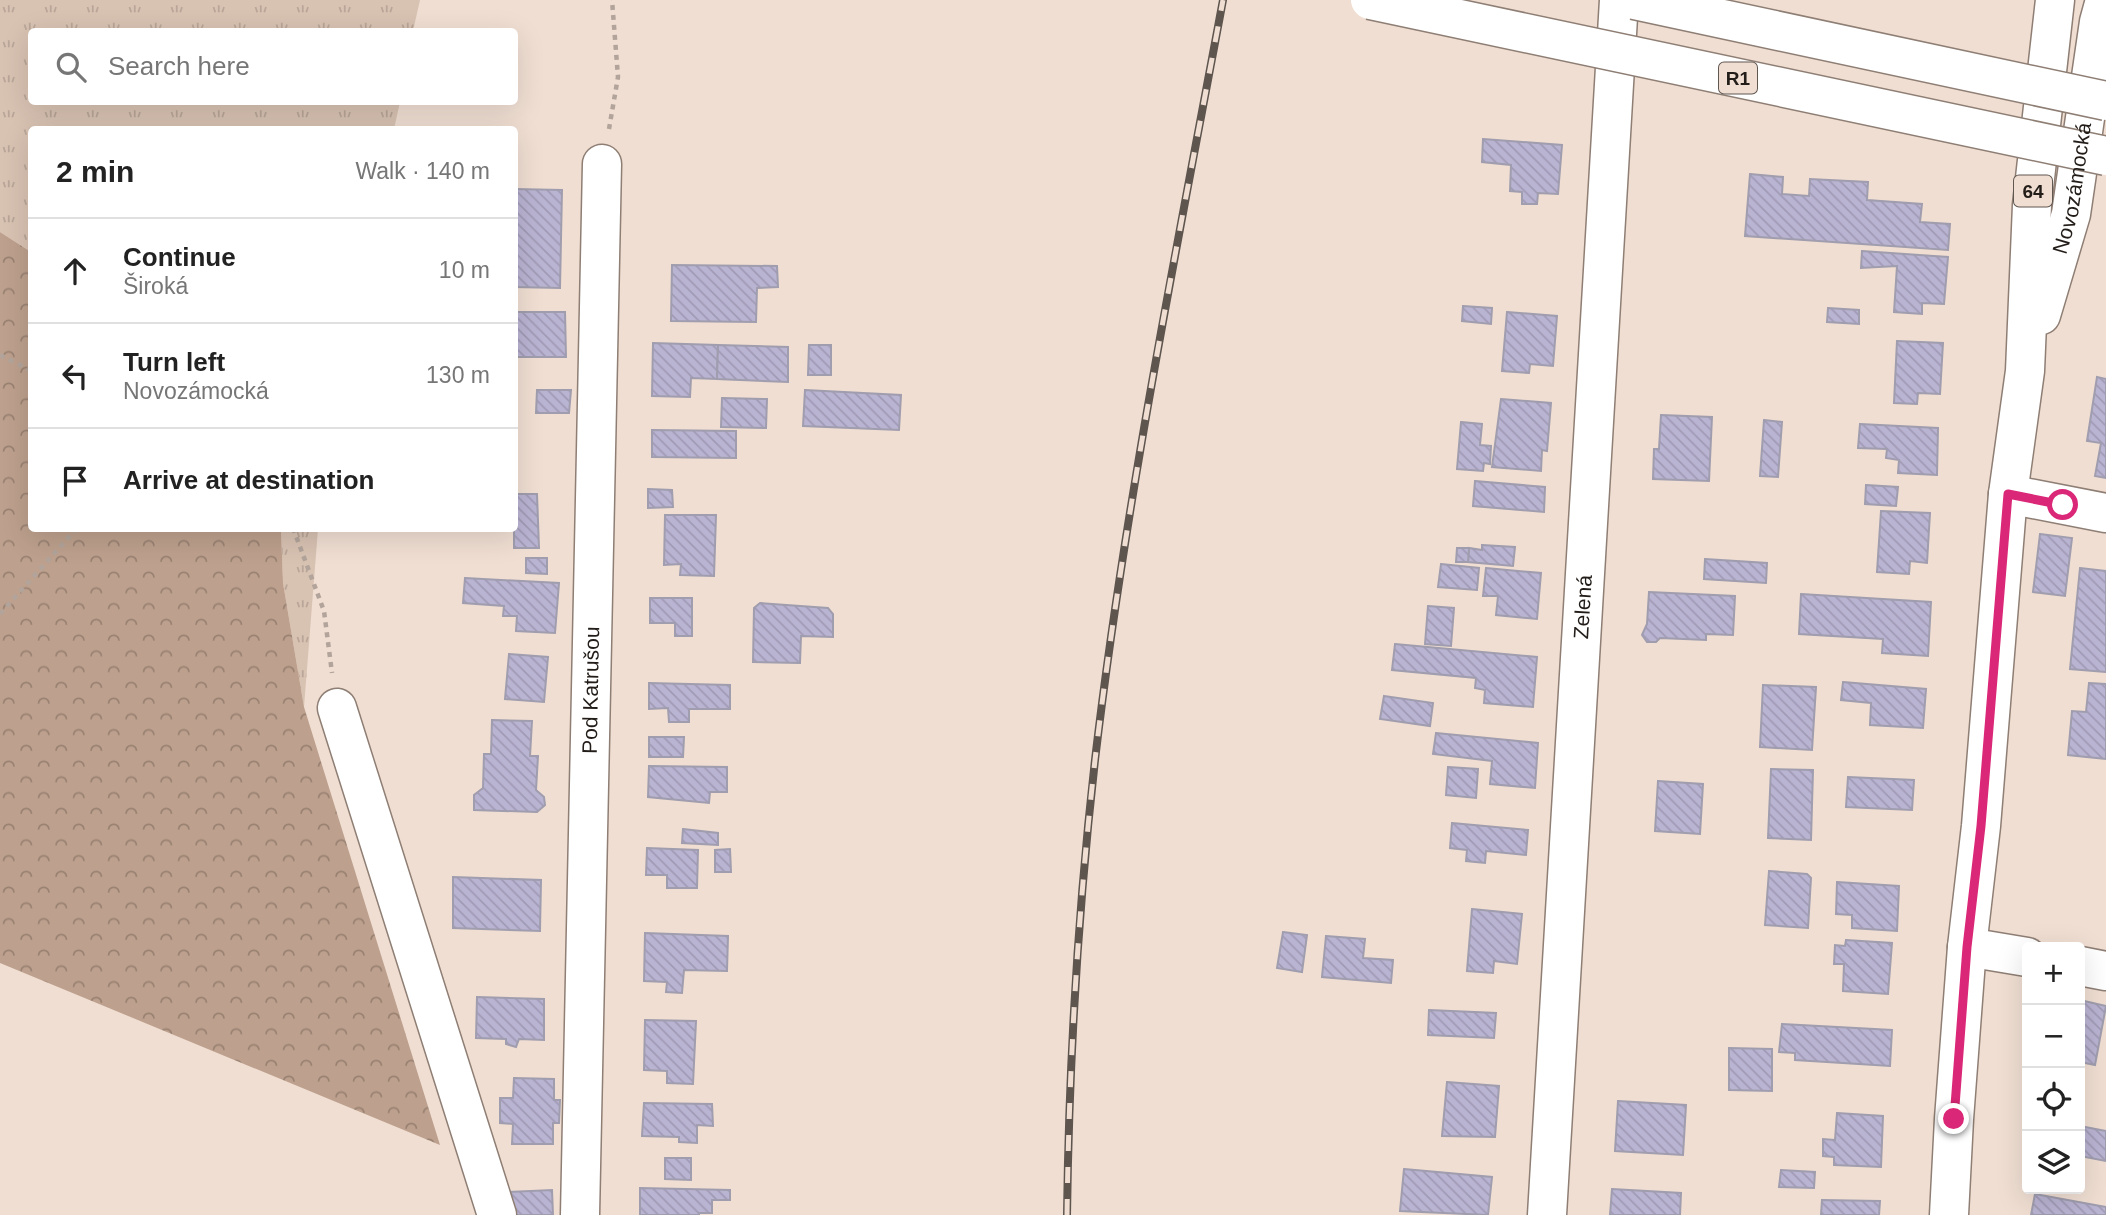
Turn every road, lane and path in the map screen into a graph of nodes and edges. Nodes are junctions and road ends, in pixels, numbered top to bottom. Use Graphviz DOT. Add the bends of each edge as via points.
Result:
graph roads {
  1 [pos="612,0"];
  2 [pos="1370,0"];
  3 [pos="1619,0"];
  4 [pos="1634,0"];
  5 [pos="2054,6"];
  6 [pos="2104,17"];
  7 [pos="2106,100"];
  8 [pos="2106,156"];
  9 [pos="602,164"];
  10 [pos="0,355"];
  11 [pos="28,369"];
  12 [pos="2025,371"];
  13 [pos="2008,494"];
  14 [pos="2106,513"];
  15 [pos="73,532"];
  16 [pos="294,532"];
  17 [pos="0,614"];
  18 [pos="337,708"];
  19 [pos="1967,947"];
  20 [pos="2022,956"];
  21 [pos="2085,968"];
  22 [pos="2106,971"];
  23 [pos="497,1215"];
  24 [pos="580,1215"];
  25 [pos="1547,1215"];
  26 [pos="1949,1215"];
  1 -- 9 [label="path" via="618,77"];
  2 -- 8 [label="main road, R1, bridge"];
  3 -- 25 [label="main road, Zelená"];
  4 -- 7 [label="main road, bridge"];
  5 -- 6 [label="main road"];
  5 -- 12 [label="main road, Novozámocká / 64" via="2032,205"];
  6 -- 12 [label="main road, Novozámocká / 64" via="2071,214"];
  9 -- 24 [label="main road, Pod Katrušou"];
  10 -- 11 [label="path"];
  12 -- 13 [label="main road, Novozámocká / 64"];
  13 -- 14 [label="main road"];
  13 -- 19 [label="main road, Novozámocká / 64"];
  15 -- 17 [label="path"];
  16 -- 18 [label="path" via="324,611"];
  18 -- 23 [label="main road"];
  19 -- 20 [label="main road"];
  19 -- 26 [label="main road, Novozámocká / 64"];
  21 -- 22 [label="main road"];
}
